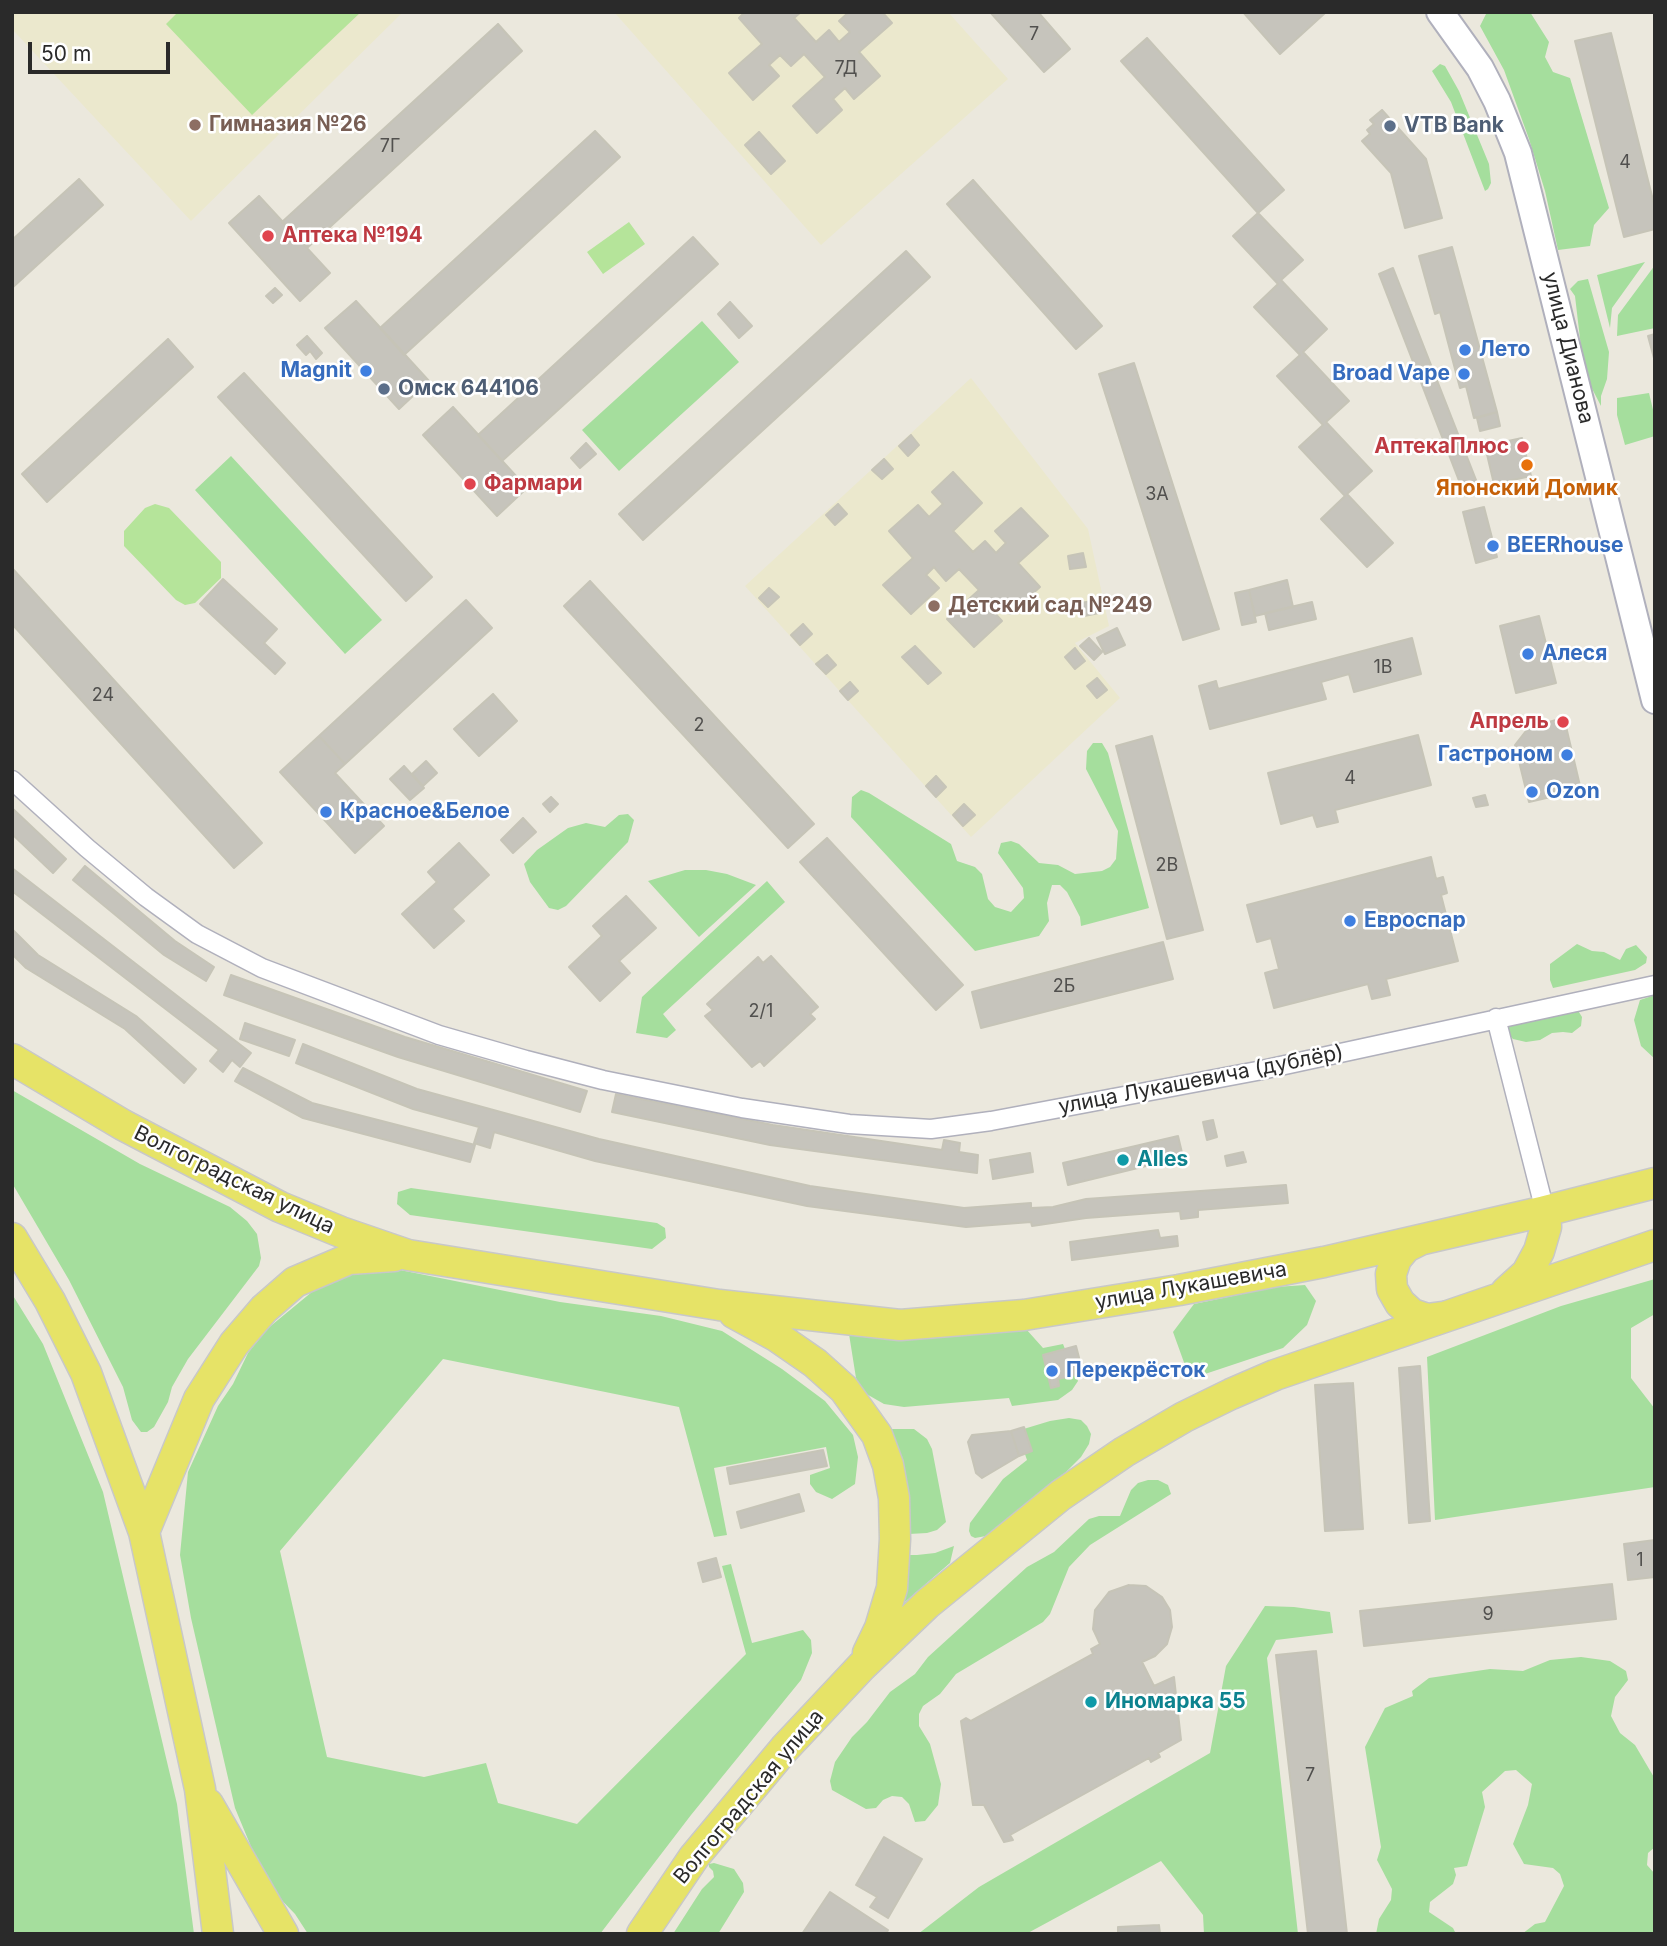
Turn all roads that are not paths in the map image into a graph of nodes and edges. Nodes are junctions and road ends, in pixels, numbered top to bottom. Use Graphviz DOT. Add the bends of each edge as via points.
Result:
graph roads {
  1 [pos="1440,12"];
  2 [pos="1655,700"];
  3 [pos="12,780"];
  4 [pos="1655,985"];
  5 [pos="1496,1018"];
  6 [pos="12,1059"];
  7 [pos="1655,1183"];
  8 [pos="1545,1211"];
  9 [pos="12,1238"];
  10 [pos="1420,1240"];
  11 [pos="1655,1245"];
  12 [pos="408,1255"];
  13 [pos="1497,1298"];
  14 [pos="719,1305"];
  15 [pos="1442,1317"];
  16 [pos="144,1532"];
  17 [pos="862,1666"];
  18 [pos="200,1788"];
  19 [pos="218,1934"];
  20 [pos="283,1934"];
  21 [pos="642,1934"];
  1 -- 2 [label="main road, улица Дианова" via="1480,68 1518,153"];
  3 -- 5 [label="street, улица Лукашевича (дублёр)" via="146,897 197,934 262,968 451,1038 603,1080 742,1108 849,1124 931,1129 1257,1071"];
  4 -- 5 [label="street, улица Лукашевича (дублёр)"];
  5 -- 8 [label="street"];
  6 -- 12 [label="main road, Волгоградская улица" via="280,1208"];
  7 -- 8 [label="main road, улица Лукашевича"];
  8 -- 10 [label="main road, улица Лукашевича"];
  8 -- 13 [label="main road" via="1546,1227 1534,1263"];
  9 -- 16 [label="main road" via="86,1373"];
  10 -- 14 [label="main road, улица Лукашевича" via="1180,1290 963,1322 900,1325"];
  10 -- 15 [label="main road" via="1396,1259 1392,1289 1412,1314"];
  11 -- 13 [label="main road"];
  12 -- 14 [label="main road, Волгоградская улица"];
  12 -- 16 [label="main road" via="349,1259 295,1282 264,1309 198,1399"];
  13 -- 15 [label="main road"];
  14 -- 17 [label="main road" via="815,1363 844,1389 877,1435 894,1498 892,1588"];
  15 -- 17 [label="main road" via="1253,1384 1124,1452 1061,1495 927,1604"];
  16 -- 18 [label="main road"];
  17 -- 21 [label="main road, Волгоградская улица" via="785,1748 694,1857"];
  18 -- 19 [label="main road"];
  18 -- 20 [label="main road"];
}
